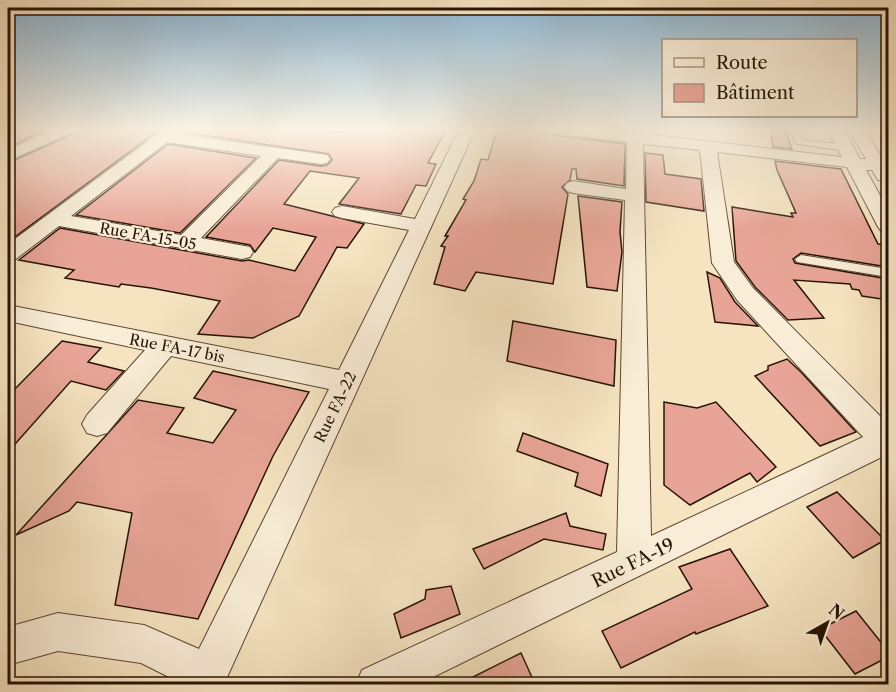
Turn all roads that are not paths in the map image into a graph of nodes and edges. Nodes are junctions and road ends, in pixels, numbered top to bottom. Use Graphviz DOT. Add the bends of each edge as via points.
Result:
graph roads {
  1 [pos="131,162"];
  2 [pos="264,162"];
  3 [pos="453,162"];
  4 [pos="635,162"];
  5 [pos="719,162"];
  6 [pos="854,162"];
  7 [pos="883,166"];
  8 [pos="888,184"];
  9 [pos="573,187"];
  10 [pos="635,196"];
  11 [pos="342,212"];
  12 [pos="55,219"];
  13 [pos="422,226"];
  14 [pos="888,227"];
  15 [pos="186,243"];
  16 [pos="242,252"];
  17 [pos="8,254"];
  18 [pos="801,259"];
  19 [pos="888,273"];
  20 [pos="12,319"];
  21 [pos="165,345"];
  22 [pos="347,382"];
  23 [pos="97,424"];
  24 [pos="887,441"];
  25 [pos="634,562"];
  26 [pos="8,646"];
  27 [pos="205,679"];
  28 [pos="376,684"];
  1 -- 12 [label="street"];
  2 -- 15 [label="street"];
  3 -- 13 [label="street, Rue FA-22"];
  4 -- 10 [label="street"];
  5 -- 24 [label="street" via="723,263 745,294"];
  6 -- 14 [label="street"];
  7 -- 8 [label="street"];
  9 -- 10 [label="street"];
  10 -- 25 [label="street"];
  11 -- 13 [label="street"];
  12 -- 15 [label="street, Rue FA-15-05"];
  12 -- 17 [label="street"];
  13 -- 22 [label="street, Rue FA-22"];
  15 -- 16 [label="street, Rue FA-15-05"];
  18 -- 19 [label="lane"];
  20 -- 21 [label="street, Rue FA-17 bis"];
  21 -- 22 [label="street, Rue FA-17 bis"];
  21 -- 23 [label="street"];
  22 -- 27 [label="street, Rue FA-22"];
  24 -- 25 [label="street, Rue FA-19"];
  25 -- 28 [label="street, Rue FA-19"];
  26 -- 27 [label="street" via="58,632 144,644"];
}
